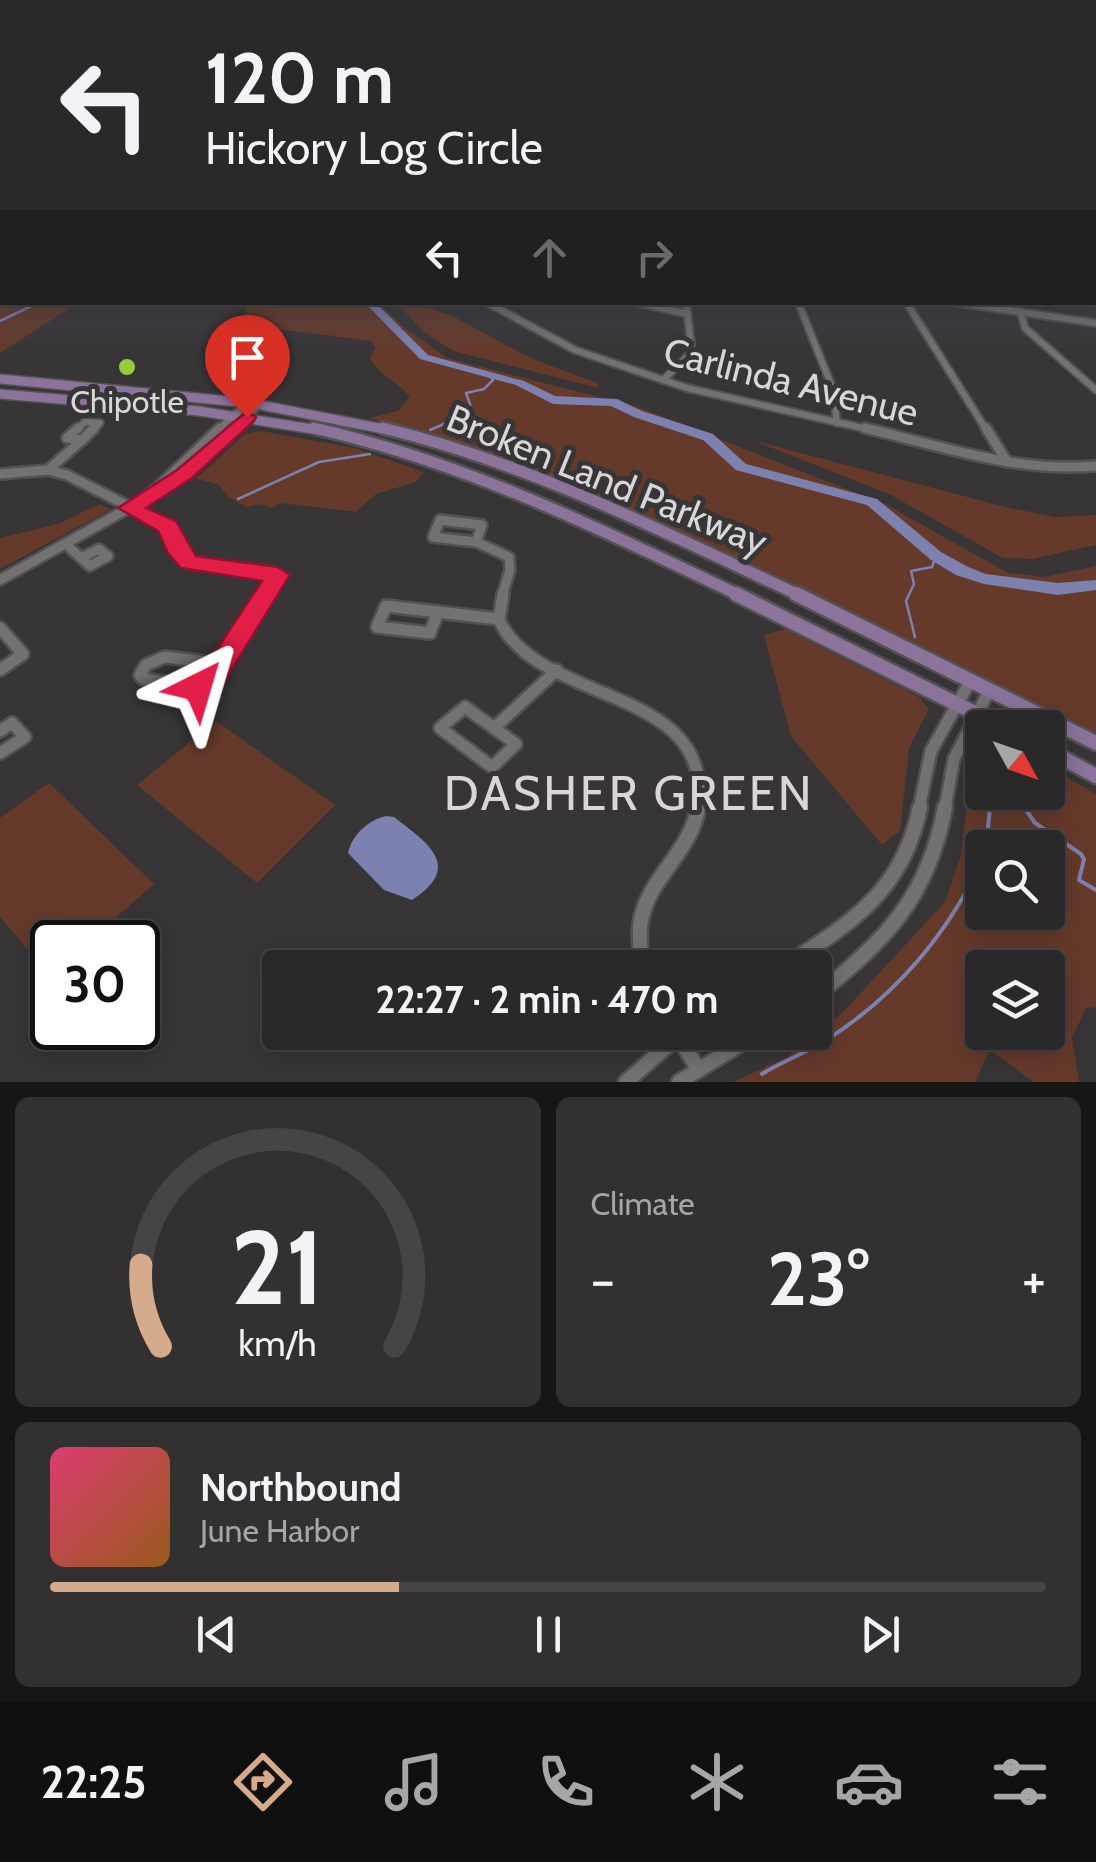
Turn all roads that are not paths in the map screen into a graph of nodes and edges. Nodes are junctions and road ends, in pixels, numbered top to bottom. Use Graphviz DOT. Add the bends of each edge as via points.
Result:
graph roads {
  1 [pos="492,305"];
  2 [pos="648,305"];
  3 [pos="686,305"];
  4 [pos="799,305"];
  5 [pos="908,305"];
  6 [pos="969,305"];
  7 [pos="688,314"];
  8 [pos="1021,314"];
  9 [pos="1096,324"];
  10 [pos="0,379"];
  11 [pos="663,380"];
  12 [pos="1096,390"];
  13 [pos="0,394"];
  14 [pos="254,403"];
  15 [pos="241,416"];
  16 [pos="837,423"];
  17 [pos="82,440"];
  18 [pos="1007,462"];
  19 [pos="1096,466"];
  20 [pos="48,470"];
  21 [pos="0,474"];
  22 [pos="129,508"];
  23 [pos="476,542"];
  24 [pos="68,546"];
  25 [pos="81,558"];
  26 [pos="0,580"];
  27 [pos="438,612"];
  28 [pos="498,619"];
  29 [pos="0,628"];
  30 [pos="222,664"];
  31 [pos="0,670"];
  32 [pos="557,670"];
  33 [pos="971,680"];
  34 [pos="990,689"];
  35 [pos="956,702"];
  36 [pos="972,710"];
  37 [pos="977,710"];
  38 [pos="494,728"];
  39 [pos="0,731"];
  40 [pos="965,736"];
  41 [pos="1096,744"];
  42 [pos="0,753"];
  43 [pos="1065,759"];
  44 [pos="1096,776"];
  45 [pos="641,950"];
  46 [pos="811,950"];
  47 [pos="832,984"];
  48 [pos="661,1050"];
  49 [pos="687,1050"];
  50 [pos="731,1050"];
  51 [pos="698,1070"];
  52 [pos="626,1082"];
  53 [pos="679,1082"];
  1 -- 11 [label="street, Carlinda Avenue" via="575,350"];
  2 -- 7 [label="street"];
  3 -- 7 [label="street"];
  4 -- 16 [label="street" via="833,389"];
  5 -- 18 [label="street"];
  6 -- 8 [label="street"];
  7 -- 11 [label="street" via="692,352"];
  8 -- 9 [label="street"];
  8 -- 12 [label="street" via="1026,328"];
  10 -- 14 [label="main road, Broken Land Parkway"];
  11 -- 16 [label="street, Carlinda Avenue"];
  13 -- 15 [label="main road, Broken Land Parkway"];
  14 -- 15 [label="street"];
  14 -- 33 [label="main road, Broken Land Parkway" via="402,433 507,467 702,550"];
  15 -- 22 [label="street"];
  15 -- 35 [label="main road, Broken Land Parkway" via="346,436 512,492"];
  16 -- 18 [label="street, Carlinda Avenue"];
  17 -- 20 [label="street"];
  18 -- 19 [label="street, Carlinda Avenue"];
  20 -- 21 [label="street"];
  20 -- 22 [label="street"];
  22 -- 24 [label="street"];
  22 -- 30 [label="street" via="168,526 190,563 278,575"];
  23 -- 23 [label="street" via="448,539 434,537 440,520 482,525"];
  23 -- 28 [label="street" via="500,548 511,564"];
  24 -- 25 [label="street"];
  24 -- 26 [label="street"];
  27 -- 27 [label="street" via="386,606 377,627 430,633"];
  27 -- 28 [label="street"];
  28 -- 32 [label="street" via="518,648"];
  29 -- 31 [label="street" via="23,654"];
  30 -- 30 [label="street" via="160,656 140,675 202,687"];
  32 -- 38 [label="street"];
  32 -- 45 [label="street" via="650,715 678,736 696,766 697,821 645,907"];
  33 -- 34 [label="main road, Broken Land Parkway"];
  33 -- 35 [label="street"];
  34 -- 37 [label="street"];
  34 -- 41 [label="main road, Broken Land Parkway"];
  35 -- 36 [label="main road, Broken Land Parkway"];
  35 -- 46 [label="street" via="931,751 919,818 898,871 872,906"];
  38 -- 38 [label="street" via="465,707 440,728 492,767 516,744"];
  39 -- 42 [label="street" via="12,723 25,737"];
  40 -- 47 [label="street" via="922,885 874,949"];
  43 -- 44 [label="main road"];
  48 -- 52 [label="street"];
  49 -- 51 [label="street"];
  50 -- 51 [label="street"];
  51 -- 53 [label="street"];
}
